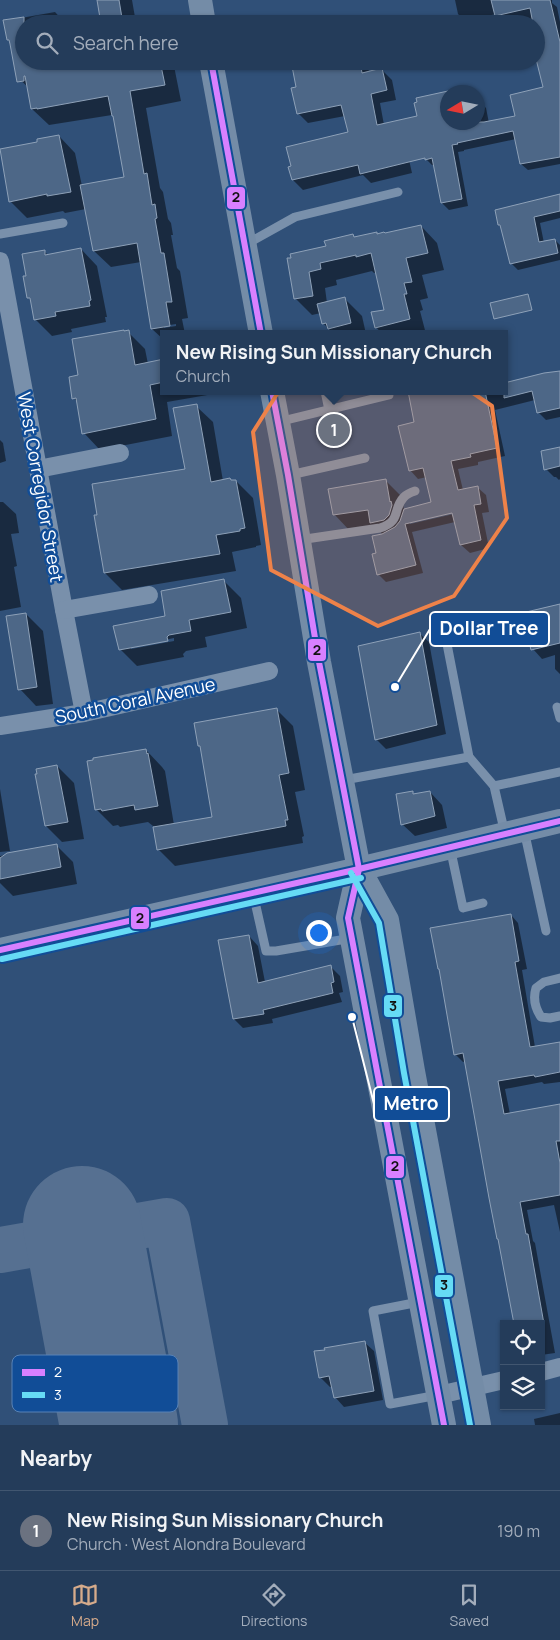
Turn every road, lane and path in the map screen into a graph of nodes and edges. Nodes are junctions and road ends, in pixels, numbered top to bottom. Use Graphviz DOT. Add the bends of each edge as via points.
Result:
graph roads {
  1 [pos="200,0"];
  2 [pos="202,15"];
  3 [pos="213,70"];
  4 [pos="398,192"];
  5 [pos="63,223"];
  6 [pos="0,234"];
  7 [pos="245,245"];
  8 [pos="0,262"];
  9 [pos="260,330"];
  10 [pos="273,395"];
  11 [pos="326,395"];
  12 [pos="390,395"];
  13 [pos="329,410"];
  14 [pos="277,422"];
  15 [pos="120,453"];
  16 [pos="365,458"];
  17 [pos="38,469"];
  18 [pos="288,475"];
  19 [pos="415,490"];
  20 [pos="299,540"];
  21 [pos="149,595"];
  22 [pos="64,610"];
  23 [pos="447,644"];
  24 [pos="269,671"];
  25 [pos="558,707"];
  26 [pos="84,713"];
  27 [pos="560,718"];
  28 [pos="0,726"];
  29 [pos="469,757"];
  30 [pos="560,772"];
  31 [pos="342,781"];
  32 [pos="494,786"];
  33 [pos="560,820"];
  34 [pos="514,832"];
  35 [pos="450,847"];
  36 [pos="359,869"];
  37 [pos="253,893"];
  38 [pos="483,903"];
  39 [pos="546,931"];
  40 [pos="352,938"];
  41 [pos="0,950"];
  42 [pos="560,978"];
  43 [pos="560,1016"];
  44 [pos="421,1301"];
  45 [pos="560,1367"];
  46 [pos="545,1371"];
  47 [pos="500,1381"];
  48 [pos="473,1387"];
  49 [pos="439,1395"];
  50 [pos="444,1425"];
  51 [pos="479,1425"];
  1 -- 2 [label="main road"];
  3 -- 7 [label="main road"];
  4 -- 7 [label="lane" via="295,217"];
  5 -- 6 [label="lane"];
  7 -- 9 [label="main road"];
  8 -- 17 [label="street, West Corregidor Street"];
  10 -- 14 [label="main road"];
  11 -- 13 [label="lane"];
  12 -- 13 [label="lane"];
  13 -- 14 [label="lane"];
  14 -- 18 [label="main road"];
  15 -- 17 [label="street"];
  16 -- 18 [label="lane"];
  17 -- 22 [label="street, West Corregidor Street"];
  18 -- 20 [label="main road"];
  19 -- 20 [label="lane" via="404,497 389,525"];
  20 -- 31 [label="main road"];
  21 -- 22 [label="street"];
  22 -- 26 [label="street, West Corregidor Street"];
  23 -- 29 [label="lane"];
  24 -- 26 [label="street, South Coral Avenue"];
  25 -- 27 [label="lane"];
  26 -- 28 [label="street, South Coral Avenue"];
  29 -- 31 [label="lane"];
  29 -- 32 [label="lane"];
  30 -- 32 [label="lane"];
  31 -- 36 [label="main road"];
  32 -- 34 [label="lane"];
  33 -- 34 [label="main road"];
  34 -- 35 [label="main road"];
  34 -- 39 [label="lane"];
  35 -- 36 [label="main road"];
  35 -- 38 [label="lane" via="463,908"];
  36 -- 37 [label="main road"];
  36 -- 40 [label="main road" via="348,918"];
  36 -- 48 [label="main road" via="387,920"];
  37 -- 40 [label="lane" via="266,951"];
  37 -- 41 [label="main road"];
  40 -- 44 [label="main road"];
  42 -- 43 [label="lane" via="544,982 536,988 534,995 536,1010 541,1017"];
  44 -- 49 [label="main road"];
  44 -- 49 [label="lane" via="373,1311 390,1404"];
  45 -- 46 [label="street"];
  47 -- 48 [label="street"];
  48 -- 49 [label="street"];
  48 -- 51 [label="main road"];
  49 -- 50 [label="main road"];
}
